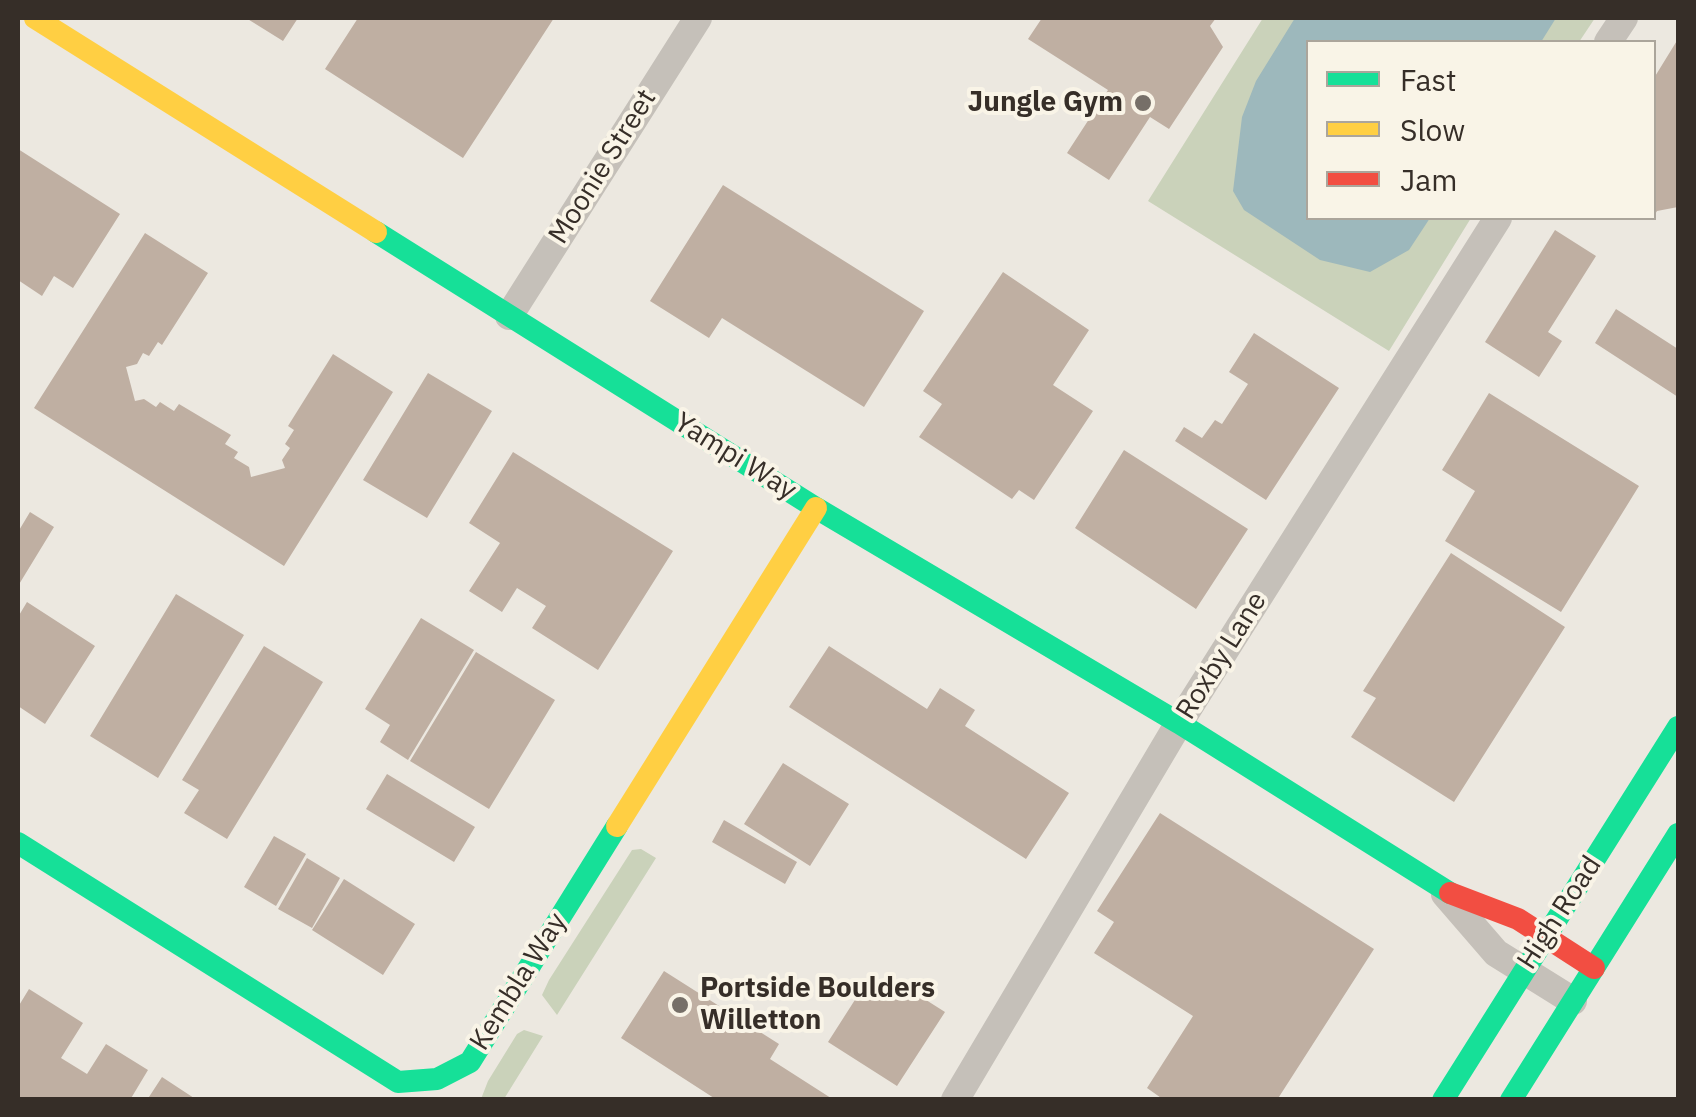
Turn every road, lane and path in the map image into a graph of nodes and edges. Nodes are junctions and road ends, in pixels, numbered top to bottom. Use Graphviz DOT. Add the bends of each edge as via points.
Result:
graph roads {
  1 [pos="35,18"];
  2 [pos="698,18"];
  3 [pos="1624,18"];
  4 [pos="1609,40"];
  5 [pos="1497,220"];
  6 [pos="509,316"];
  7 [pos="816,508"];
  8 [pos="1179,723"];
  9 [pos="1678,727"];
  10 [pos="1678,834"];
  11 [pos="18,843"];
  12 [pos="1440,890"];
  13 [pos="1546,937"];
  14 [pos="1594,968"];
  15 [pos="1524,971"];
  16 [pos="1572,1001"];
  17 [pos="956,1100"];
  18 [pos="1443,1100"];
  19 [pos="1511,1100"];
  1 -- 6 [label="street, Yampi Way"];
  2 -- 6 [label="street, Moonie Street"];
  3 -- 4 [label="street"];
  5 -- 8 [label="street, Roxby Lane"];
  6 -- 7 [label="street, Yampi Way"];
  7 -- 8 [label="street, Yampi Way"];
  7 -- 11 [label="street, Kembla Way" via="470,1062 437,1079 398,1082"];
  8 -- 12 [label="street, Yampi Way"];
  8 -- 17 [label="street, Roxby Lane"];
  9 -- 13 [label="street, High Road"];
  10 -- 14 [label="street, High Road"];
  12 -- 13 [label="street, Yampi Way" via="1518,919"];
  12 -- 15 [label="street, Yampi Way" via="1496,953"];
  13 -- 14 [label="street, Yampi Way"];
  13 -- 15 [label="street, High Road"];
  14 -- 16 [label="street, High Road"];
  15 -- 16 [label="street, Yampi Way"];
  15 -- 18 [label="street, High Road"];
  16 -- 19 [label="street, High Road"];
}
